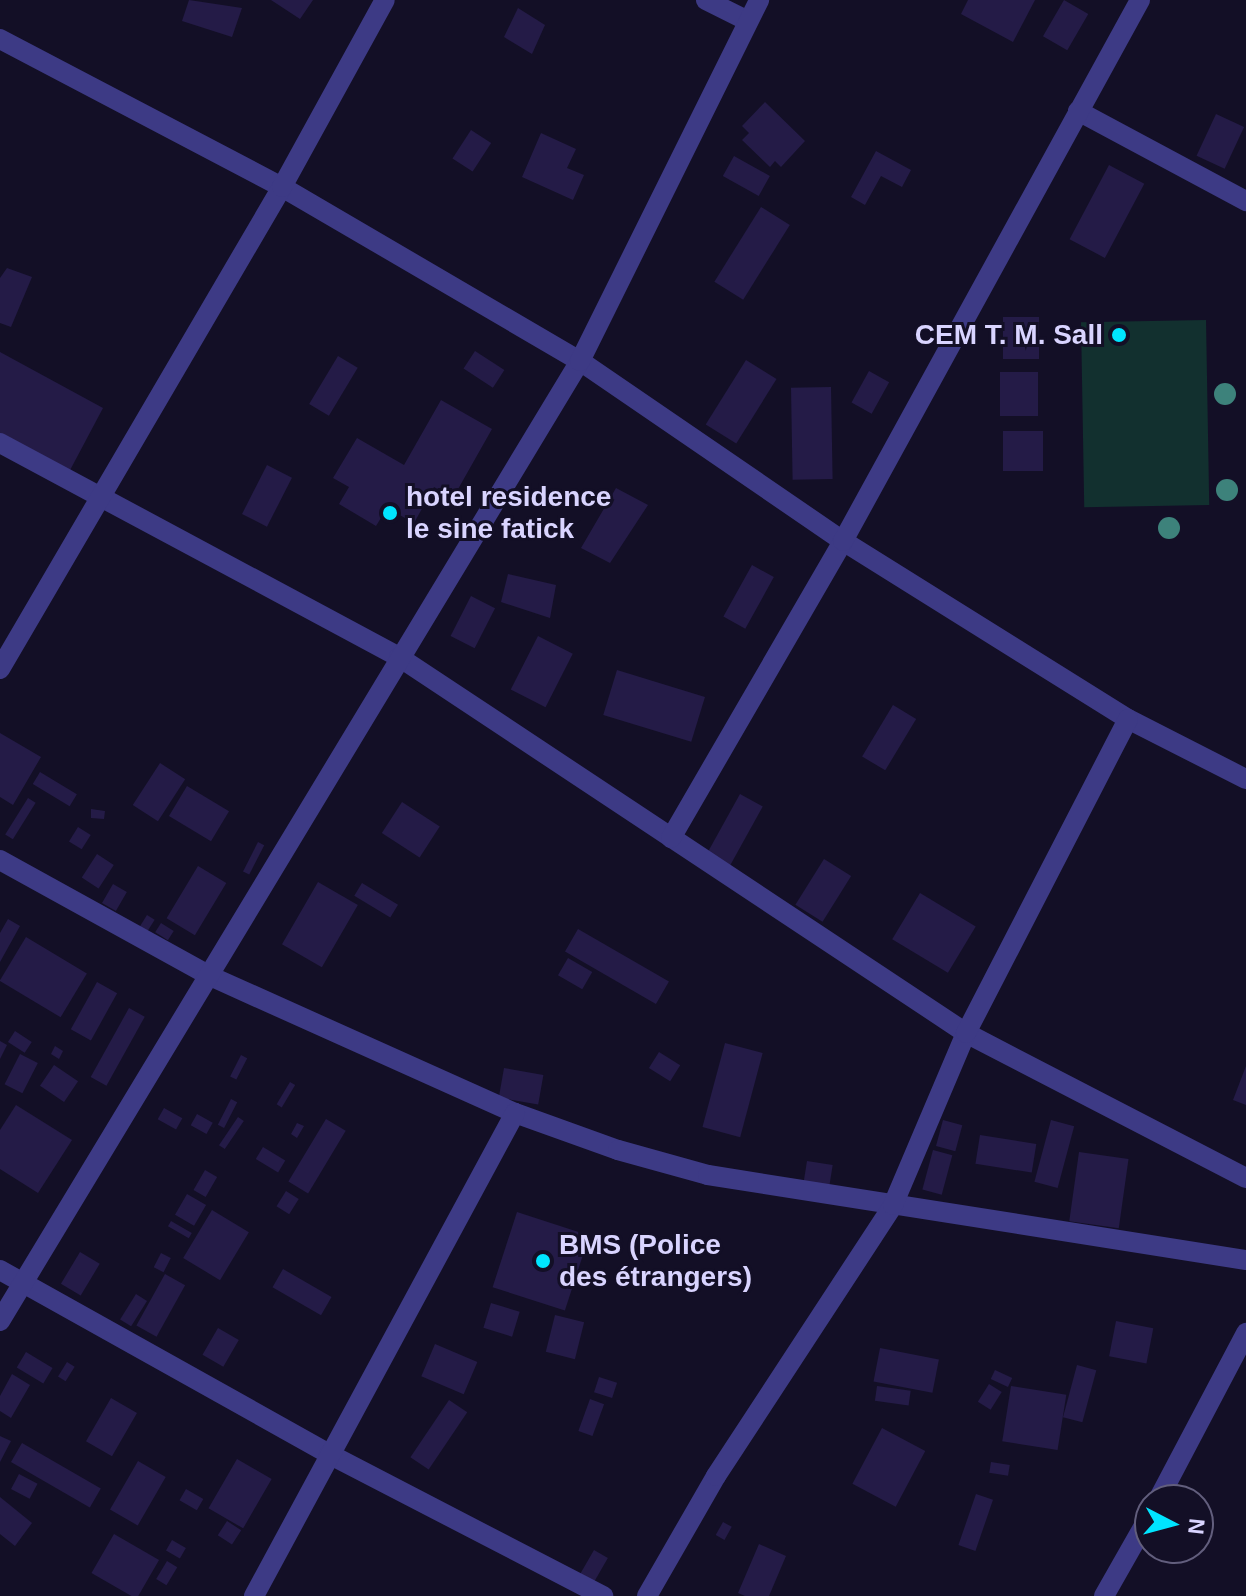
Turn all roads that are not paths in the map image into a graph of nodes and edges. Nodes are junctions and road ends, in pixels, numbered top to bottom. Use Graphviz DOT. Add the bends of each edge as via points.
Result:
graph roads {
  1 [pos="385,0"];
  2 [pos="706,0"];
  3 [pos="759,0"];
  4 [pos="1140,0"];
  5 [pos="748,21"];
  6 [pos="0,39"];
  7 [pos="1078,111"];
  8 [pos="282,187"];
  9 [pos="1246,201"];
  10 [pos="580,361"];
  11 [pos="0,443"];
  12 [pos="99,497"];
  13 [pos="843,541"];
  14 [pos="399,657"];
  15 [pos="0,669"];
  16 [pos="1128,719"];
  17 [pos="1246,779"];
  18 [pos="671,838"];
  19 [pos="0,860"];
  20 [pos="210,976"];
  21 [pos="966,1033"];
  22 [pos="515,1113"];
  23 [pos="1246,1178"];
  24 [pos="893,1205"];
  25 [pos="1246,1260"];
  26 [pos="0,1270"];
  27 [pos="20,1281"];
  28 [pos="0,1321"];
  29 [pos="1246,1333"];
  30 [pos="329,1454"];
  31 [pos="1166,1484"];
  32 [pos="1134,1543"];
  33 [pos="254,1596"];
  34 [pos="603,1596"];
  35 [pos="647,1596"];
  36 [pos="1104,1596"];
  1 -- 8 [label="street"];
  2 -- 5 [label="street"];
  3 -- 5 [label="street"];
  4 -- 7 [label="street"];
  5 -- 10 [label="street"];
  6 -- 8 [label="street"];
  7 -- 9 [label="street"];
  7 -- 13 [label="street"];
  8 -- 10 [label="street"];
  8 -- 12 [label="street"];
  10 -- 13 [label="street"];
  10 -- 14 [label="street"];
  11 -- 12 [label="street"];
  12 -- 14 [label="street"];
  12 -- 15 [label="street"];
  13 -- 16 [label="street"];
  13 -- 18 [label="street"];
  14 -- 18 [label="street"];
  14 -- 20 [label="street"];
  16 -- 17 [label="street"];
  16 -- 21 [label="street"];
  18 -- 21 [label="street"];
  19 -- 20 [label="street"];
  20 -- 22 [label="street"];
  20 -- 27 [label="street"];
  21 -- 23 [label="street"];
  21 -- 24 [label="street"];
  22 -- 24 [label="street" via="708,1175"];
  22 -- 30 [label="street"];
  24 -- 25 [label="street"];
  24 -- 35 [label="street" via="716,1476"];
  26 -- 27 [label="street"];
  27 -- 28 [label="street"];
  27 -- 30 [label="street"];
  29 -- 31 [label="street"];
  30 -- 33 [label="street"];
  30 -- 34 [label="street"];
  32 -- 36 [label="street"];
}
